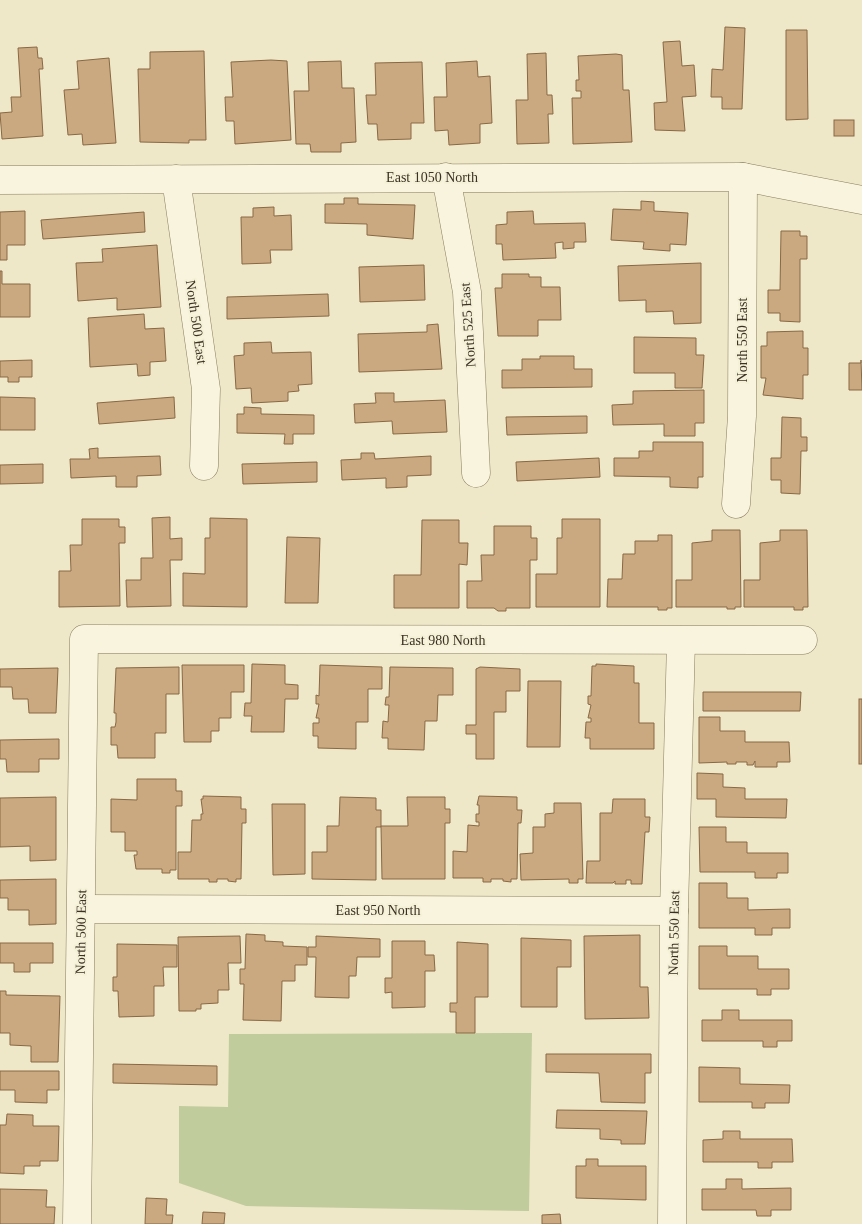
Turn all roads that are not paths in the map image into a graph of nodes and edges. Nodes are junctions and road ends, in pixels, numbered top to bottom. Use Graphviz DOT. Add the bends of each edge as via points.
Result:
graph roads {
  1 [pos="446,177"];
  2 [pos="743,177"];
  3 [pos="176,179"];
  4 [pos="0,180"];
  5 [pos="862,200"];
  6 [pos="204,466"];
  7 [pos="476,473"];
  8 [pos="736,504"];
  9 [pos="84,639"];
  10 [pos="803,640"];
  11 [pos="681,641"];
  12 [pos="82,909"];
  13 [pos="674,911"];
  14 [pos="77,1224"];
  15 [pos="672,1224"];
  1 -- 2 [label="street, East 1050 North"];
  1 -- 3 [label="street, East 1050 North"];
  1 -- 7 [label="street, North 525 East" via="467,292"];
  2 -- 5 [label="street, East 1050 North"];
  2 -- 8 [label="street, North 550 East" via="742,416"];
  3 -- 4 [label="street, East 1050 North"];
  3 -- 6 [label="street, North 500 East" via="206,389"];
  9 -- 11 [label="street, East 980 North"];
  9 -- 12 [label="street, North 500 East"];
  10 -- 11 [label="street, East 980 North"];
  11 -- 13 [label="street, North 550 East"];
  12 -- 13 [label="street, East 950 North"];
  12 -- 14 [label="street, North 500 East"];
  13 -- 15 [label="street, North 550 East"];
}
